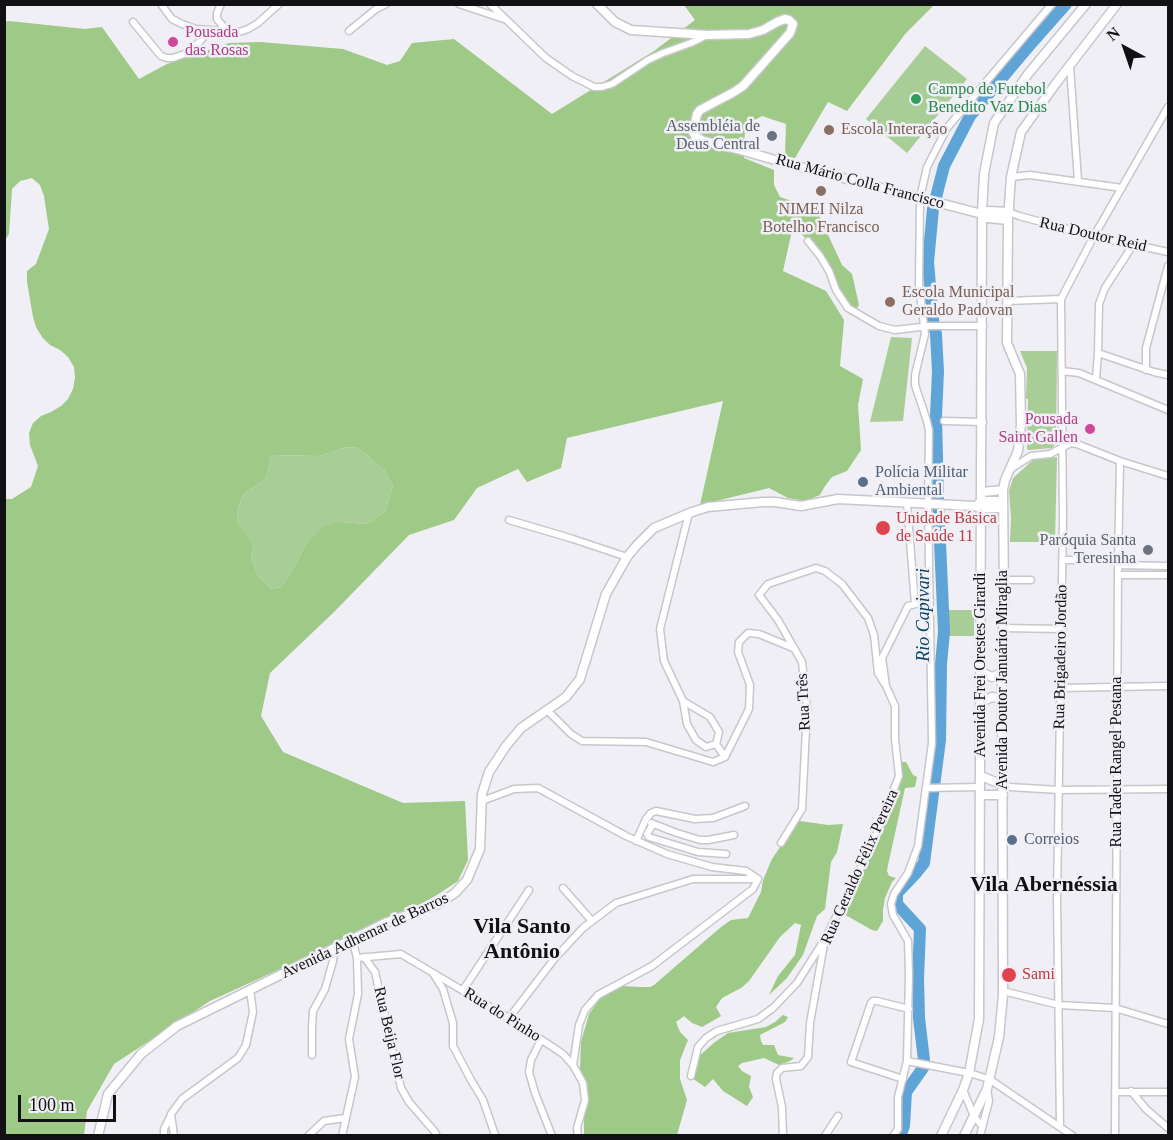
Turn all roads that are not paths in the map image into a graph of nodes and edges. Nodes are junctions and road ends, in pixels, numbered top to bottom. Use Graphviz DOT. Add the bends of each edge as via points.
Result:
graph roads {
  1 [pos="161,4"];
  2 [pos="221,4"];
  3 [pos="279,4"];
  4 [pos="386,4"];
  5 [pos="459,4"];
  6 [pos="490,4"];
  7 [pos="597,4"];
  8 [pos="1052,4"];
  9 [pos="1086,4"];
  10 [pos="1117,4"];
  11 [pos="508,20"];
  12 [pos="133,22"];
  13 [pos="210,30"];
  14 [pos="227,31"];
  15 [pos="349,31"];
  16 [pos="708,35"];
  17 [pos="1070,65"];
  18 [pos="1168,107"];
  19 [pos="1166,118"];
  20 [pos="1011,177"];
  21 [pos="1078,182"];
  22 [pos="1122,188"];
  23 [pos="925,199"];
  24 [pos="982,214"];
  25 [pos="1008,216"];
  26 [pos="1094,236"];
  27 [pos="808,241"];
  28 [pos="1133,245"];
  29 [pos="1168,252"];
  30 [pos="1168,266"];
  31 [pos="1061,299"];
  32 [pos="1007,301"];
  33 [pos="927,326"];
  34 [pos="983,326"];
  35 [pos="1098,353"];
  36 [pos="1146,370"];
  37 [pos="1062,371"];
  38 [pos="1168,375"];
  39 [pos="1096,380"];
  40 [pos="1168,410"];
  41 [pos="945,422"];
  42 [pos="983,422"];
  43 [pos="1062,448"];
  44 [pos="1120,461"];
  45 [pos="1009,470"];
  46 [pos="1168,476"];
  47 [pos="1003,490"];
  48 [pos="980,502"];
  49 [pos="906,503"];
  50 [pos="1003,504"];
  51 [pos="931,505"];
  52 [pos="689,513"];
  53 [pos="509,520"];
  54 [pos="627,557"];
  55 [pos="1062,560"];
  56 [pos="1118,563"];
  57 [pos="1168,566"];
  58 [pos="1118,575"];
  59 [pos="1168,575"];
  60 [pos="1004,580"];
  61 [pos="1031,580"];
  62 [pos="930,600"];
  63 [pos="915,604"];
  64 [pos="1003,628"];
  65 [pos="1062,628"];
  66 [pos="794,648"];
  67 [pos="981,672"];
  68 [pos="1002,673"];
  69 [pos="886,686"];
  70 [pos="1117,686"];
  71 [pos="1168,686"];
  72 [pos="1060,688"];
  73 [pos="683,701"];
  74 [pos="1002,701"];
  75 [pos="981,702"];
  76 [pos="547,710"];
  77 [pos="716,744"];
  78 [pos="725,757"];
  79 [pos="981,776"];
  80 [pos="1003,785"];
  81 [pos="927,788"];
  82 [pos="1117,789"];
  83 [pos="1168,789"];
  84 [pos="1059,790"];
  85 [pos="981,791"];
  86 [pos="1003,795"];
  87 [pos="482,801"];
  88 [pos="745,806"];
  89 [pos="646,819"];
  90 [pos="653,824"];
  91 [pos="734,835"];
  92 [pos="636,841"];
  93 [pos="782,843"];
  94 [pos="726,854"];
  95 [pos="758,879"];
  96 [pos="564,888"];
  97 [pos="529,890"];
  98 [pos="592,921"];
  99 [pos="352,939"];
  100 [pos="825,939"];
  101 [pos="335,947"];
  102 [pos="361,958"];
  103 [pos="432,972"];
  104 [pos="250,990"];
  105 [pos="463,990"];
  106 [pos="1003,991"];
  107 [pos="1059,1005"];
  108 [pos="1115,1008"];
  109 [pos="909,1009"];
  110 [pos="509,1018"];
  111 [pos="1168,1024"];
  112 [pos="541,1040"];
  113 [pos="312,1055"];
  114 [pos="908,1061"];
  115 [pos="573,1065"];
  116 [pos="969,1073"];
  117 [pos="692,1076"];
  118 [pos="903,1079"];
  119 [pos="989,1079"];
  120 [pos="987,1089"];
  121 [pos="963,1090"];
  122 [pos="1131,1091"];
  123 [pos="1115,1092"];
  124 [pos="1168,1092"];
  125 [pos="171,1114"];
  126 [pos="838,1116"];
  127 [pos="974,1116"];
  128 [pos="345,1118"];
  129 [pos="1060,1126"];
  130 [pos="983,1127"];
  131 [pos="1168,1128"];
  132 [pos="98,1136"];
  133 [pos="164,1136"];
  134 [pos="174,1136"];
  135 [pos="308,1136"];
  136 [pos="342,1136"];
  137 [pos="437,1136"];
  138 [pos="496,1136"];
  139 [pos="552,1136"];
  140 [pos="578,1136"];
  141 [pos="783,1136"];
  142 [pos="825,1136"];
  143 [pos="893,1136"];
  144 [pos="940,1136"];
  145 [pos="963,1136"];
  146 [pos="980,1136"];
  147 [pos="1073,1136"];
  148 [pos="1114,1136"];
  1 -- 13 [label="street" via="172,19"];
  2 -- 14 [label="street" via="217,19"];
  3 -- 14 [label="street" via="248,29"];
  4 -- 15 [label="street"];
  5 -- 11 [label="street"];
  6 -- 11 [label="street"];
  7 -- 16 [label="main road" via="615,22 631,30"];
  8 -- 23 [label="street" via="947,128 927,167"];
  9 -- 24 [label="main road, Avenida Frei Orestes Girardi" via="1028,74 994,123 984,174"];
  10 -- 17 [label="main road, Avenida Doutor Januário Miraglia"];
  11 -- 16 [label="street" via="546,58 594,87 612,84 663,52"];
  12 -- 13 [label="street" via="160,56 167,58 190,52"];
  13 -- 14 [label="street"];
  16 -- 23 [label="main road, Rua Mário Colla Francisco" via="749,34 785,19 793,24 790,33 743,86 696,114 696,136"];
  17 -- 20 [label="main road, Avenida Doutor Januário Miraglia" via="1021,132"];
  17 -- 21 [label="street"];
  18 -- 19 [label="street, Rua Brigadeiro Jordão"];
  19 -- 22 [label="street, Rua Brigadeiro Jordão"];
  20 -- 21 [label="street" via="1030,175"];
  20 -- 25 [label="main road, Avenida Doutor Januário Miraglia"];
  21 -- 22 [label="street"];
  22 -- 26 [label="street, Rua Brigadeiro Jordão"];
  23 -- 24 [label="main road, Rua Mário Colla Francisco"];
  23 -- 33 [label="street" via="919,285"];
  24 -- 25 [label="main road, Rua Mário Colla Francisco" via="988,218"];
  24 -- 34 [label="main road, Avenida Frei Orestes Girardi"];
  25 -- 26 [label="street, Rua Doutor Reid"];
  25 -- 32 [label="main road, Avenida Doutor Januário Miraglia"];
  26 -- 28 [label="street, Rua Doutor Reid"];
  26 -- 31 [label="street, Rua Brigadeiro Jordão"];
  27 -- 33 [label="street" via="848,309 895,330"];
  28 -- 29 [label="street, Rua Doutor Reid"];
  28 -- 35 [label="street" via="1099,304"];
  30 -- 36 [label="street" via="1146,348"];
  31 -- 32 [label="street"];
  31 -- 37 [label="street, Rua Brigadeiro Jordão"];
  32 -- 45 [label="main road, Avenida Doutor Januário Miraglia" via="1007,343 1020,374 1021,425 1018,451"];
  33 -- 34 [label="street"];
  33 -- 51 [label="street" via="915,385 929,430"];
  34 -- 42 [label="main road, Avenida Frei Orestes Girardi"];
  35 -- 36 [label="street"];
  35 -- 39 [label="street"];
  36 -- 38 [label="street"];
  37 -- 39 [label="street"];
  37 -- 43 [label="street, Rua Brigadeiro Jordão"];
  39 -- 40 [label="street"];
  41 -- 42 [label="street"];
  42 -- 48 [label="main road, Avenida Frei Orestes Girardi"];
  43 -- 44 [label="street" via="1077,444"];
  43 -- 45 [label="street" via="1031,456"];
  43 -- 55 [label="street, Rua Brigadeiro Jordão"];
  44 -- 46 [label="street"];
  44 -- 56 [label="street, Rua Tadeu Rangel Pestana"];
  45 -- 47 [label="main road, Avenida Doutor Januário Miraglia"];
  47 -- 48 [label="main road"];
  47 -- 50 [label="main road, Avenida Doutor Januário Miraglia"];
  48 -- 50 [label="main road"];
  48 -- 51 [label="main road, Avenida Adhemar de Barros"];
  48 -- 67 [label="main road, Avenida Frei Orestes Girardi"];
  49 -- 51 [label="main road, Avenida Adhemar de Barros"];
  49 -- 52 [label="main road, Avenida Adhemar de Barros" via="838,499 801,506 763,502 708,507"];
  49 -- 63 [label="street"];
  50 -- 60 [label="main road, Avenida Doutor Januário Miraglia"];
  51 -- 62 [label="street"];
  52 -- 54 [label="main road, Avenida Adhemar de Barros" via="654,528"];
  52 -- 73 [label="street" via="660,629 664,661"];
  53 -- 54 [label="street"];
  54 -- 76 [label="main road, Avenida Adhemar de Barros" via="606,594 580,679 566,697"];
  55 -- 56 [label="street"];
  55 -- 65 [label="street, Rua Brigadeiro Jordão"];
  56 -- 57 [label="street"];
  56 -- 58 [label="street, Rua Tadeu Rangel Pestana"];
  58 -- 59 [label="street"];
  58 -- 70 [label="street, Rua Tadeu Rangel Pestana"];
  60 -- 61 [label="street"];
  60 -- 64 [label="main road, Avenida Doutor Januário Miraglia"];
  62 -- 63 [label="street"];
  62 -- 81 [label="street" via="932,743"];
  63 -- 69 [label="street, Rua Geraldo Félix Pereira" via="908,606 882,658"];
  64 -- 65 [label="street"];
  64 -- 68 [label="main road, Avenida Doutor Januário Miraglia"];
  65 -- 72 [label="street, Rua Brigadeiro Jordão"];
  66 -- 69 [label="street, Rua Três" via="759,595 768,584 816,568 825,571 842,584 868,618 878,673"];
  66 -- 78 [label="street" via="759,634 748,633 739,642 738,652 750,685 749,709"];
  66 -- 93 [label="street, Rua Três" via="802,662 807,709 802,809"];
  67 -- 68 [label="main road" via="992,677"];
  67 -- 75 [label="main road, Avenida Frei Orestes Girardi"];
  68 -- 74 [label="main road, Avenida Doutor Januário Miraglia"];
  69 -- 100 [label="street, Rua Geraldo Félix Pereira" via="895,706 899,776 872,845"];
  70 -- 71 [label="street"];
  70 -- 72 [label="street"];
  70 -- 82 [label="street, Rua Tadeu Rangel Pestana"];
  72 -- 84 [label="street, Rua Brigadeiro Jordão"];
  73 -- 77 [label="street" via="710,717 719,732"];
  73 -- 77 [label="street" via="687,724 696,740 706,747"];
  74 -- 75 [label="main road" via="992,697"];
  74 -- 80 [label="main road, Avenida Doutor Januário Miraglia"];
  75 -- 79 [label="main road, Avenida Frei Orestes Girardi"];
  76 -- 78 [label="street" via="582,741 646,742 713,762"];
  76 -- 87 [label="main road, Avenida Adhemar de Barros" via="521,728 506,746 489,772"];
  77 -- 78 [label="street"];
  79 -- 80 [label="main road"];
  79 -- 85 [label="main road, Avenida Frei Orestes Girardi"];
  80 -- 84 [label="street"];
  80 -- 86 [label="main road, Avenida Doutor Januário Miraglia"];
  81 -- 85 [label="street"];
  81 -- 109 [label="street" via="918,846 891,904 908,941"];
  82 -- 83 [label="street"];
  82 -- 84 [label="street"];
  82 -- 108 [label="street, Rua Tadeu Rangel Pestana"];
  84 -- 107 [label="street, Rua Brigadeiro Jordão"];
  85 -- 86 [label="main road"];
  85 -- 116 [label="main road, Avenida Frei Orestes Girardi" via="979,1019"];
  86 -- 106 [label="main road, Avenida Doutor Januário Miraglia"];
  87 -- 92 [label="street" via="514,789 538,788"];
  87 -- 99 [label="main road, Avenida Adhemar de Barros" via="480,849 467,880 455,894"];
  88 -- 89 [label="street" via="712,818 695,819 656,811"];
  89 -- 90 [label="street"];
  89 -- 92 [label="street"];
  90 -- 91 [label="street" via="700,840"];
  90 -- 94 [label="street" via="649,837 698,852"];
  92 -- 95 [label="street" via="712,867 746,871"];
  95 -- 98 [label="street" via="693,879 616,903"];
  95 -- 115 [label="street" via="753,889 652,966 598,995 585,1010"];
  96 -- 98 [label="street"];
  97 -- 105 [label="street"];
  98 -- 110 [label="street" via="555,958"];
  99 -- 101 [label="main road, Avenida Adhemar de Barros"];
  99 -- 102 [label="street"];
  100 -- 117 [label="street" via="797,983 773,1008 758,1019 706,1038 698,1047"];
  100 -- 141 [label="street, Rua Geraldo Félix Pereira" via="808,1057 801,1066 782,1068 777,1073"];
  101 -- 104 [label="main road, Avenida Adhemar de Barros"];
  101 -- 113 [label="street" via="325,989 314,1011"];
  102 -- 103 [label="street, Rua do Pinho" via="401,954"];
  102 -- 128 [label="street" via="349,1039 355,1077"];
  102 -- 137 [label="street, Rua Beija Flor" via="375,972 401,1088"];
  103 -- 105 [label="street, Rua do Pinho"];
  103 -- 138 [label="street" via="443,989 453,1023 453,1046 483,1100"];
  104 -- 125 [label="street" via="253,1011 246,1045 238,1058 182,1099"];
  104 -- 132 [label="main road, Avenida Adhemar de Barros" via="177,1026 141,1054 108,1094"];
  105 -- 110 [label="street, Rua do Pinho"];
  106 -- 107 [label="street"];
  106 -- 119 [label="main road, Avenida Doutor Januário Miraglia" via="999,1037"];
  107 -- 108 [label="street"];
  107 -- 129 [label="street, Rua Brigadeiro Jordão"];
  108 -- 111 [label="street"];
  108 -- 123 [label="street, Rua Tadeu Rangel Pestana"];
  109 -- 114 [label="street"];
  109 -- 118 [label="street" via="873,1001 851,1062"];
  110 -- 112 [label="street, Rua do Pinho"];
  112 -- 115 [label="street, Rua do Pinho"];
  112 -- 139 [label="street" via="529,1072"];
  114 -- 116 [label="street"];
  114 -- 118 [label="street"];
  115 -- 140 [label="street, Rua do Pinho" via="585,1100"];
  116 -- 119 [label="street"];
  116 -- 121 [label="main road, Avenida Frei Orestes Girardi"];
  118 -- 143 [label="street" via="898,1097 898,1129"];
  119 -- 120 [label="main road, Avenida Doutor Januário Miraglia"];
  119 -- 129 [label="street"];
  120 -- 127 [label="main road, Avenida Doutor Januário Miraglia"];
  120 -- 130 [label="street"];
  121 -- 127 [label="street"];
  121 -- 144 [label="main road, Avenida Frei Orestes Girardi"];
  122 -- 123 [label="street"];
  122 -- 124 [label="street"];
  122 -- 131 [label="street"];
  123 -- 148 [label="street, Rua Tadeu Rangel Pestana"];
  125 -- 133 [label="street"];
  125 -- 134 [label="street"];
  126 -- 142 [label="street"];
  127 -- 130 [label="street"];
  127 -- 145 [label="main road, Avenida Doutor Januário Miraglia"];
  128 -- 135 [label="street" via="324,1121"];
  128 -- 136 [label="street"];
  129 -- 147 [label="street"];
  130 -- 146 [label="street"];
}
